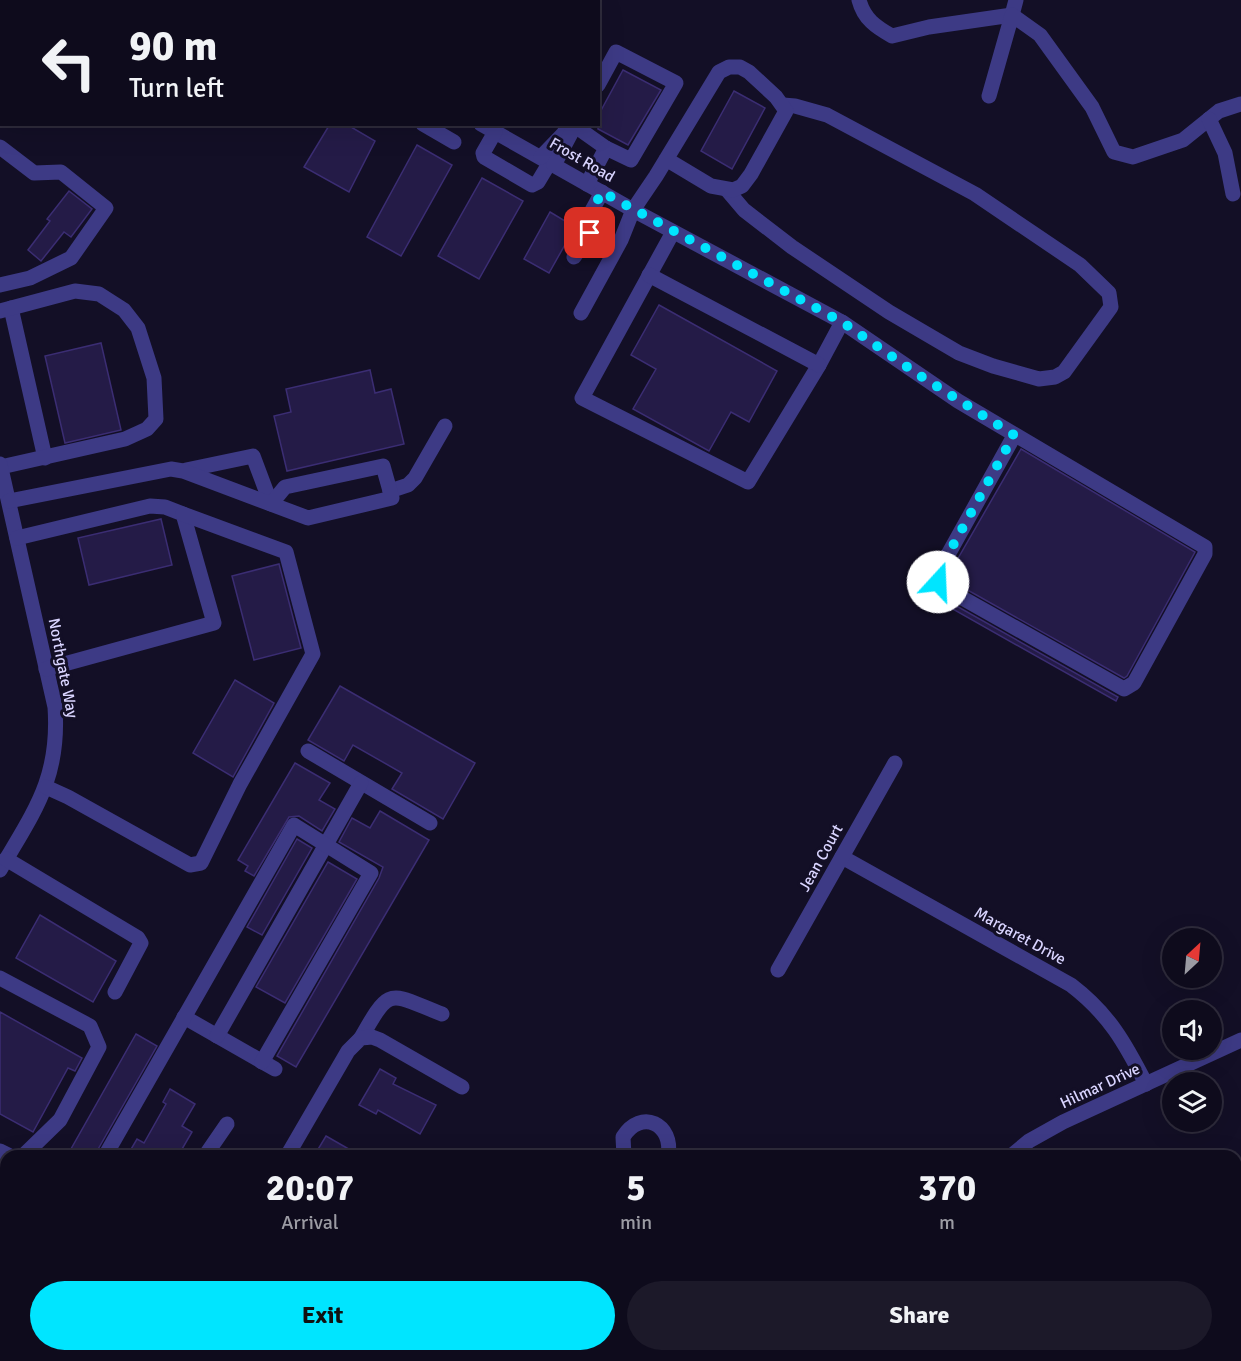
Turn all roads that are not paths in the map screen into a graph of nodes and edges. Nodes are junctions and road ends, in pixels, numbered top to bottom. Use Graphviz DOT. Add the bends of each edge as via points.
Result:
graph roads {
  1 [pos="859,0"];
  2 [pos="1014,7"];
  3 [pos="600,81"];
  4 [pos="989,96"];
  5 [pos="1241,104"];
  6 [pos="783,105"];
  7 [pos="1209,118"];
  8 [pos="426,126"];
  9 [pos="571,126"];
  10 [pos="573,126"];
  11 [pos="487,127"];
  12 [pos="454,142"];
  13 [pos="0,147"];
  14 [pos="606,148"];
  15 [pos="666,159"];
  16 [pos="548,161"];
  17 [pos="587,184"];
  18 [pos="727,190"];
  19 [pos="602,192"];
  20 [pos="1233,194"];
  21 [pos="633,210"];
  22 [pos="673,232"];
  23 [pos="573,257"];
  24 [pos="649,275"];
  25 [pos="0,285"];
  26 [pos="5,309"];
  27 [pos="581,313"];
  28 [pos="842,322"];
  29 [pos="819,365"];
  30 [pos="445,426"];
  31 [pos="1014,435"];
  32 [pos="45,458"];
  33 [pos="0,465"];
  34 [pos="183,471"];
  35 [pos="390,490"];
  36 [pos="9,501"];
  37 [pos="271,504"];
  38 [pos="183,514"];
  39 [pos="6,520"];
  40 [pos="17,538"];
  41 [pos="46,669"];
  42 [pos="308,751"];
  43 [pos="895,763"];
  44 [pos="361,783"];
  45 [pos="46,787"];
  46 [pos="430,823"];
  47 [pos="326,845"];
  48 [pos="842,856"];
  49 [pos="3,864"];
  50 [pos="778,970"];
  51 [pos="0,978"];
  52 [pos="115,992"];
  53 [pos="442,1014"];
  54 [pos="184,1017"];
  55 [pos="217,1036"];
  56 [pos="361,1038"];
  57 [pos="1241,1040"];
  58 [pos="1146,1084"];
  59 [pos="462,1087"];
  60 [pos="227,1124"];
  61 [pos="29,1150"];
  62 [pos="108,1150"];
  63 [pos="209,1150"];
  64 [pos="290,1150"];
  65 [pos="624,1150"];
  66 [pos="668,1150"];
  67 [pos="1018,1150"];
  1 -- 2 [label="street" via="873,25 892,36"];
  2 -- 4 [label="street"];
  2 -- 7 [label="street" via="1040,35 1092,107 1114,152 1133,157 1183,140"];
  3 -- 14 [label="street" via="616,52 676,83 631,160"];
  5 -- 7 [label="street"];
  6 -- 15 [label="street" via="749,72 729,68 719,72"];
  6 -- 18 [label="street" via="786,111 751,174 742,186"];
  6 -- 18 [label="street" via="827,115 975,194 1080,265 1109,293 1111,307 1064,372 1055,377 1039,379 993,366 959,353 880,306 792,247 744,210"];
  7 -- 20 [label="street" via="1225,153"];
  8 -- 12 [label="street"];
  9 -- 16 [label="street"];
  10 -- 14 [label="street"];
  11 -- 16 [label="street, Frost Road"];
  11 -- 16 [label="street" via="484,157 532,185 538,183"];
  13 -- 25 [label="street" via="34,173 61,172 106,208 71,258 30,278"];
  14 -- 17 [label="street"];
  15 -- 18 [label="street" via="711,186"];
  15 -- 21 [label="street"];
  16 -- 17 [label="street, Frost Road"];
  17 -- 19 [label="street, Frost Road"];
  19 -- 21 [label="street, Frost Road"];
  19 -- 23 [label="street" via="589,216 590,233"];
  21 -- 22 [label="street, Frost Road"];
  21 -- 27 [label="street"];
  22 -- 24 [label="street"];
  22 -- 28 [label="street, Frost Road"];
  24 -- 29 [label="street"];
  24 -- 29 [label="street" via="582,398 748,482"];
  26 -- 32 [label="street"];
  26 -- 32 [label="street" via="75,291 99,294 124,310 138,328 154,378 156,419 147,429 125,439"];
  28 -- 29 [label="street"];
  28 -- 31 [label="street, Frost Road"];
  30 -- 35 [label="street" via="415,478 408,485"];
  31 -- 31 [label="street, Frost Road" via="1205,547 1205,554 1129,687 1124,689 938,582 940,569"];
  32 -- 33 [label="street"];
  33 -- 36 [label="street, Northgate Way"];
  34 -- 36 [label="street" via="171,470"];
  34 -- 37 [label="street"];
  34 -- 37 [label="street" via="253,456"];
  35 -- 37 [label="street" via="392,498 308,518"];
  35 -- 37 [label="street" via="383,466 285,487"];
  36 -- 39 [label="street, Northgate Way"];
  38 -- 40 [label="street" via="150,506"];
  38 -- 41 [label="street" via="214,624"];
  38 -- 45 [label="street" via="286,552 313,654 201,863 190,865"];
  39 -- 40 [label="street, Northgate Way"];
  40 -- 41 [label="street, Northgate Way"];
  41 -- 45 [label="street, Northgate Way" via="56,730"];
  42 -- 44 [label="street"];
  43 -- 48 [label="street, Jean Court"];
  44 -- 46 [label="street"];
  44 -- 47 [label="street"];
  45 -- 49 [label="street, Northgate Way"];
  47 -- 54 [label="street" via="294,825"];
  47 -- 55 [label="street"];
  47 -- 55 [label="street" via="371,873 268,1065"];
  48 -- 50 [label="street, Jean Court"];
  48 -- 58 [label="street, Margaret Drive" via="1088,998 1115,1028"];
  49 -- 52 [label="street" via="138,938 141,943"];
  51 -- 61 [label="street" via="90,1026 99,1047 60,1120"];
  53 -- 56 [label="street" via="397,996 388,998"];
  54 -- 55 [label="street"];
  54 -- 62 [label="street"];
  56 -- 59 [label="street" via="380,1040"];
  56 -- 64 [label="street" via="348,1051"];
  57 -- 58 [label="street, Hilmar Drive"];
  58 -- 67 [label="street, Hilmar Drive" via="1054,1127"];
  60 -- 63 [label="street"];
  65 -- 66 [label="street" via="623,1137 633,1124 643,1121 661,1127"];
}
